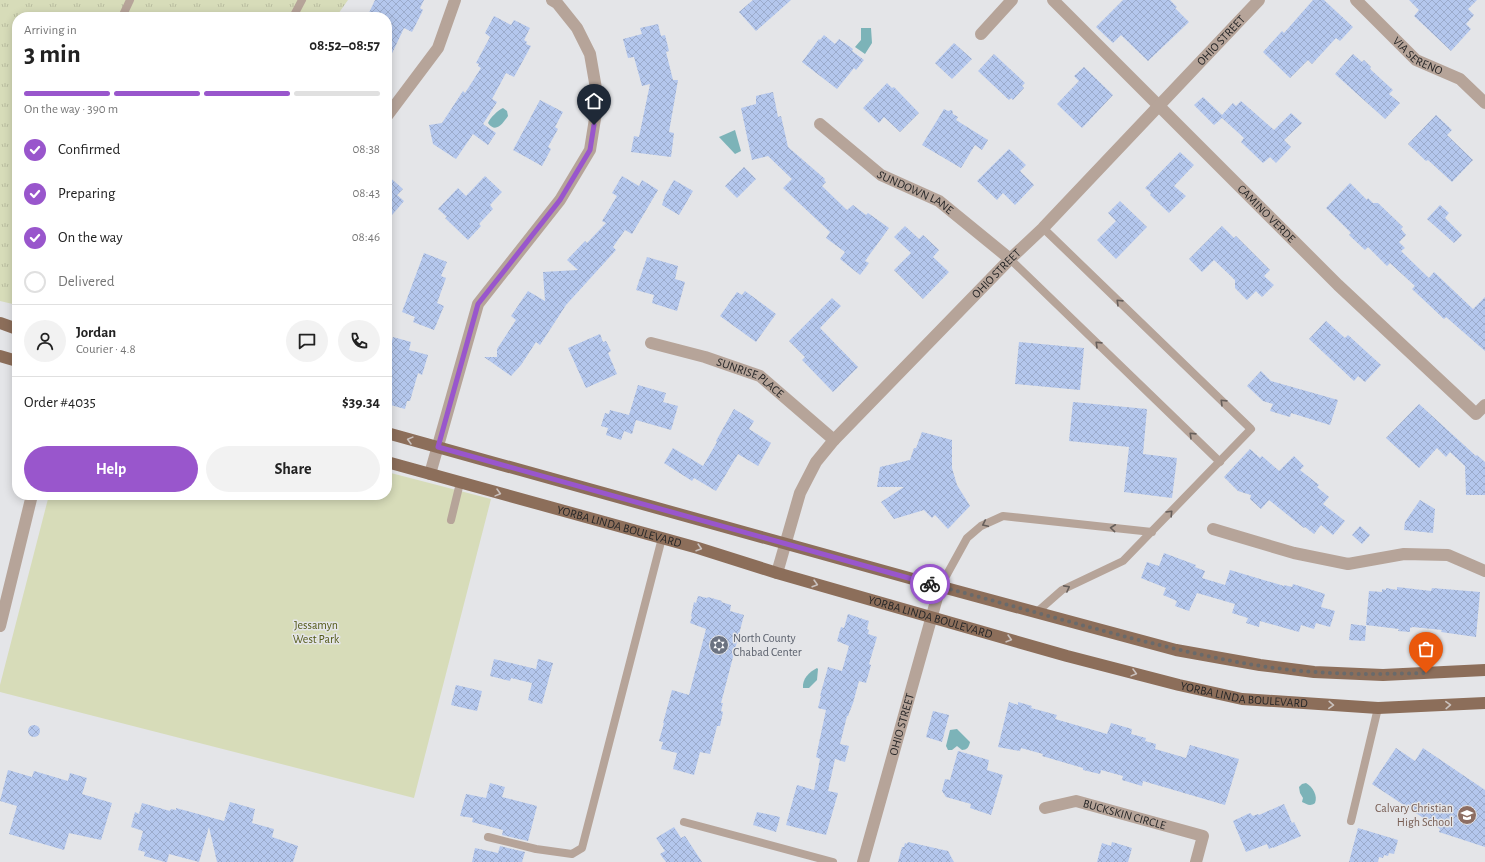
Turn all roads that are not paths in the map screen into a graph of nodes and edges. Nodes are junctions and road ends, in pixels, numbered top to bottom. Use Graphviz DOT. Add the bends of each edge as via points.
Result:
graph roads {
  1 [pos="130,0"];
  2 [pos="302,0"];
  3 [pos="455,0"];
  4 [pos="552,0"];
  5 [pos="1012,0"];
  6 [pos="1053,0"];
  7 [pos="1259,0"];
  8 [pos="1356,0"];
  9 [pos="124,12"];
  10 [pos="296,12"];
  11 [pos="981,34"];
  12 [pos="1485,103"];
  13 [pos="1158,105"];
  14 [pos="392,109"];
  15 [pos="820,124"];
  16 [pos="1042,228"];
  17 [pos="1010,259"];
  18 [pos="0,324"];
  19 [pos="12,328"];
  20 [pos="651,343"];
  21 [pos="0,356"];
  22 [pos="12,360"];
  23 [pos="1485,405"];
  24 [pos="392,434"];
  25 [pos="834,440"];
  26 [pos="438,447"];
  27 [pos="1220,462"];
  28 [pos="392,463"];
  29 [pos="430,474"];
  30 [pos="460,482"];
  31 [pos="31,500"];
  32 [pos="450,520"];
  33 [pos="1213,529"];
  34 [pos="1152,532"];
  35 [pos="662,538"];
  36 [pos="785,544"];
  37 [pos="1485,571"];
  38 [pos="777,573"];
  39 [pos="940,587"];
  40 [pos="1037,612"];
  41 [pos="931,617"];
  42 [pos="0,626"];
  43 [pos="1485,670"];
  44 [pos="1485,703"];
  45 [pos="1378,708"];
  46 [pos="1045,808"];
  47 [pos="1351,821"];
  48 [pos="684,822"];
  49 [pos="488,837"];
  50 [pos="833,862"];
  51 [pos="863,862"];
  52 [pos="1196,862"];
  1 -- 9 [label="lane"];
  2 -- 10 [label="lane"];
  3 -- 14 [label="street" via="438,48"];
  4 -- 26 [label="street" via="577,28 590,54 598,100 590,150 560,200 478,304"];
  5 -- 11 [label="street"];
  6 -- 13 [label="street, CAMINO VERDE"];
  7 -- 13 [label="street, OHIO STREET"];
  8 -- 12 [label="street, VIA SERENO" via="1416,60 1460,79"];
  13 -- 16 [label="street, OHIO STREET"];
  13 -- 23 [label="street, CAMINO VERDE" via="1338,285 1476,414"];
  15 -- 17 [label="street, SUNDOWN LANE" via="881,176 939,201"];
  16 -- 17 [label="street, OHIO STREET"];
  27 -- 16 [label="lane, one-way" via="1251,429"];
  17 -- 25 [label="street, OHIO STREET"];
  27 -- 17 [label="lane, one-way"];
  18 -- 19 [label="main road"];
  20 -- 25 [label="street, SUNRISE PLACE" via="705,357 760,376"];
  21 -- 22 [label="main road"];
  26 -- 24 [label="main road, one-way"];
  25 -- 36 [label="street, OHIO STREET" via="816,462 800,494"];
  26 -- 29 [label="street"];
  26 -- 36 [label="main road"];
  34 -- 27 [label="lane, one-way"];
  28 -- 29 [label="main road, YORBA LINDA BOULEVARD"];
  29 -- 30 [label="main road, YORBA LINDA BOULEVARD"];
  30 -- 32 [label="lane"];
  30 -- 35 [label="main road, YORBA LINDA BOULEVARD, one-way"];
  31 -- 42 [label="street"];
  33 -- 37 [label="street" via="1294,554 1348,564 1404,554 1448,555"];
  34 -- 39 [label="lane, one-way" via="1003,516 981,526 967,538"];
  40 -- 34 [label="lane, one-way" via="1062,590 1123,561"];
  35 -- 38 [label="main road, YORBA LINDA BOULEVARD, one-way"];
  35 -- 49 [label="lane" via="582,848 572,854 536,850"];
  36 -- 38 [label="street, OHIO STREET"];
  36 -- 39 [label="main road"];
  38 -- 41 [label="main road, YORBA LINDA BOULEVARD, one-way"];
  39 -- 40 [label="main road"];
  39 -- 41 [label="street, OHIO STREET"];
  40 -- 43 [label="main road" via="1176,650 1276,668 1382,675"];
  41 -- 45 [label="main road, YORBA LINDA BOULEVARD, one-way" via="1067,656 1242,699"];
  41 -- 51 [label="street, OHIO STREET"];
  45 -- 44 [label="main road, YORBA LINDA BOULEVARD, one-way"];
  45 -- 47 [label="lane"];
  46 -- 52 [label="street, BUCKSKIN CIRCLE" via="1076,802 1203,836"];
  48 -- 50 [label="lane"];
}
